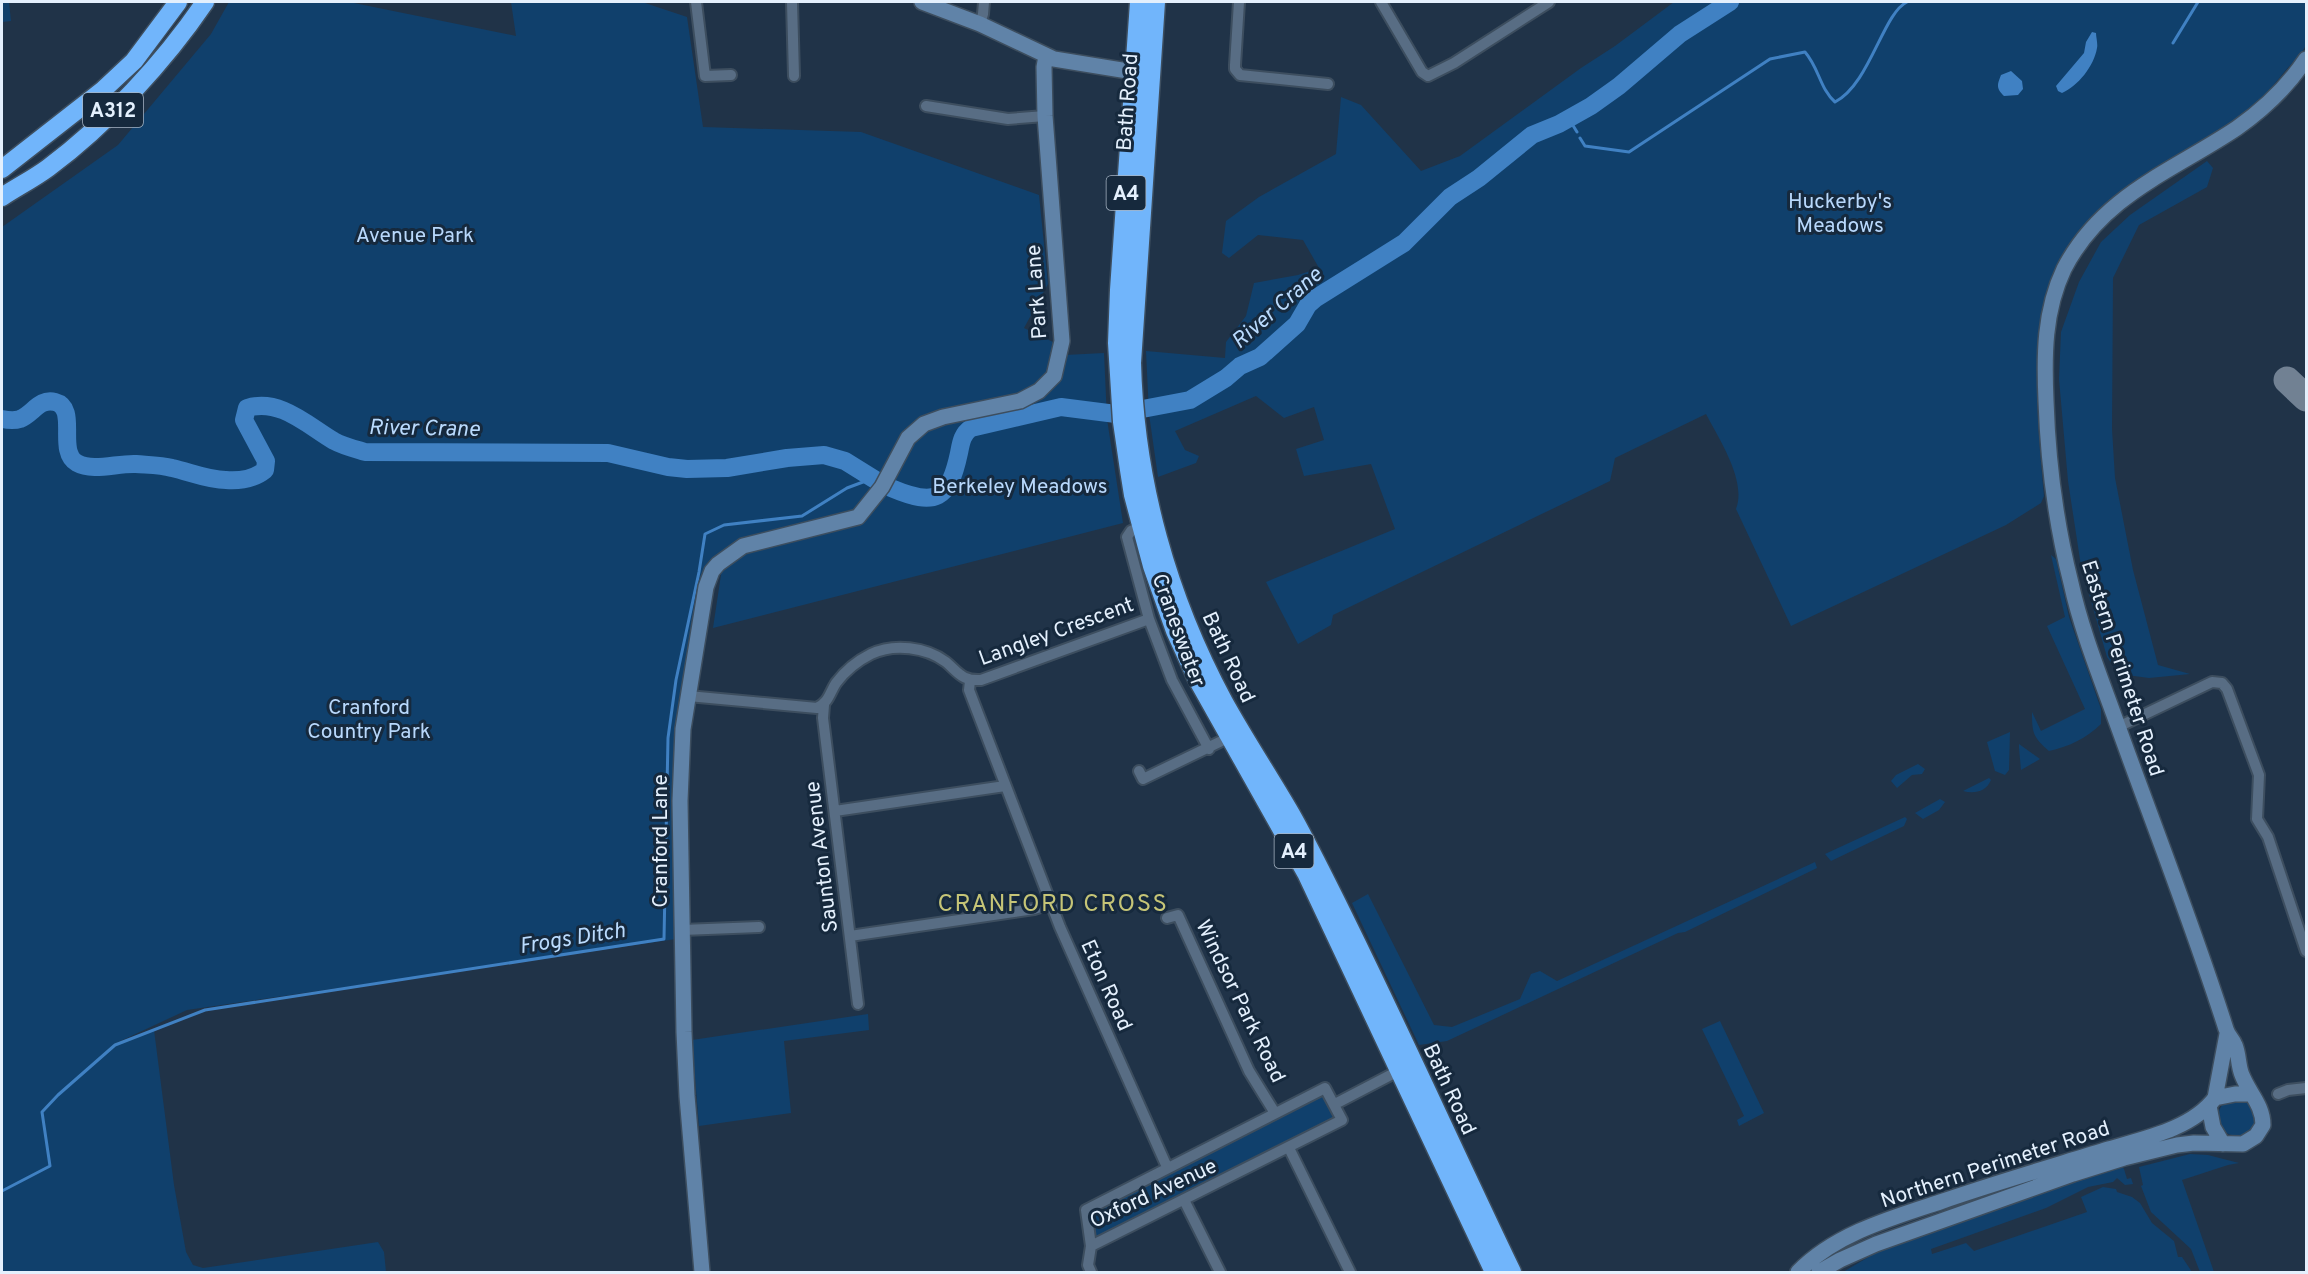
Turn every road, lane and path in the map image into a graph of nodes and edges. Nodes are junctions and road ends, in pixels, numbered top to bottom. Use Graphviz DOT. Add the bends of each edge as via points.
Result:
graph roads {
  1 [pos="178,2"];
  2 [pos="205,2"];
  3 [pos="696,2"];
  4 [pos="792,2"];
  5 [pos="922,2"];
  6 [pos="984,2"];
  7 [pos="1139,2"];
  8 [pos="1156,2"];
  9 [pos="1239,2"];
  10 [pos="1381,2"];
  11 [pos="1549,2"];
  12 [pos="980,24"];
  13 [pos="1046,56"];
  14 [pos="2307,59"];
  15 [pos="1134,72"];
  16 [pos="732,75"];
  17 [pos="795,76"];
  18 [pos="1328,84"];
  19 [pos="926,106"];
  20 [pos="1046,116"];
  21 [pos="2,169"];
  22 [pos="2,197"];
  23 [pos="1126,384"];
  24 [pos="1129,421"];
  25 [pos="858,517"];
  26 [pos="1141,527"];
  27 [pos="1149,618"];
  28 [pos="970,681"];
  29 [pos="688,696"];
  30 [pos="824,705"];
  31 [pos="2118,726"];
  32 [pos="1235,734"];
  33 [pos="1209,748"];
  34 [pos="1143,779"];
  35 [pos="1005,786"];
  36 [pos="835,811"];
  37 [pos="1050,904"];
  38 [pos="1167,918"];
  39 [pos="759,927"];
  40 [pos="682,930"];
  41 [pos="850,936"];
  42 [pos="2307,951"];
  43 [pos="858,1004"];
  44 [pos="2227,1034"];
  45 [pos="1406,1067"];
  46 [pos="2307,1088"];
  47 [pos="2252,1094"];
  48 [pos="2278,1094"];
  49 [pos="2212,1102"];
  50 [pos="1335,1104"];
  51 [pos="1275,1113"];
  52 [pos="2223,1144"];
  53 [pos="1289,1148"];
  54 [pos="1167,1167"];
  55 [pos="1184,1200"];
  56 [pos="1090,1246"];
  57 [pos="702,1272"];
  58 [pos="1091,1272"];
  59 [pos="1220,1272"];
  60 [pos="1350,1272"];
  61 [pos="1494,1272"];
  62 [pos="1512,1272"];
  63 [pos="1798,1272"];
  64 [pos="1819,1272"];
  1 -- 21 [label="highway, A312" via="134,61 104,90"];
  2 -- 22 [label="highway, A312" via="161,61 95,127 48,168"];
  3 -- 16 [label="street" via="705,76"];
  4 -- 17 [label="street"];
  5 -- 12 [label="street"];
  6 -- 12 [label="street"];
  7 -- 15 [label="highway, Bath Road / A4"];
  8 -- 23 [label="highway, Bath Road / A4"];
  9 -- 18 [label="street" via="1237,72"];
  10 -- 11 [label="street" via="1428,76"];
  12 -- 13 [label="street"];
  13 -- 15 [label="street"];
  13 -- 20 [label="street, Park Lane"];
  14 -- 31 [label="street, Eastern Perimeter Road" via="2247,121 2121,199 2077,249 2055,292 2045,359 2052,477 2071,587"];
  15 -- 23 [label="highway, Bath Road / A4" via="1118,316"];
  19 -- 20 [label="street" via="1008,119"];
  20 -- 25 [label="street, Park Lane" via="1062,341 1054,376 1039,392 1020,401 924,424 908,438 882,487"];
  23 -- 24 [label="highway, Bath Road / A4"];
  24 -- 26 [label="highway, Bath Road / A4" via="1133,495"];
  24 -- 32 [label="highway, Bath Road / A4" via="1166,567"];
  25 -- 29 [label="street, Cranford Lane" via="743,546 718,564 706,587"];
  26 -- 27 [label="street, Craneswater" via="1127,537"];
  26 -- 32 [label="highway, Bath Road / A4" via="1175,631 1196,677"];
  27 -- 28 [label="street, Langley Crescent"];
  27 -- 33 [label="street, Craneswater" via="1172,680"];
  28 -- 30 [label="street, Langley Crescent" via="944,660 918,650 886,649 862,658 846,671"];
  28 -- 35 [label="street, Eton Road" via="969,690"];
  29 -- 30 [label="street" via="804,708"];
  29 -- 40 [label="street, Cranford Lane" via="680,801"];
  30 -- 36 [label="street, Saunton Avenue"];
  31 -- 42 [label="street" via="2212,682 2222,683 2230,693 2258,770 2256,819 2268,837"];
  31 -- 44 [label="street, Eastern Perimeter Road"];
  32 -- 33 [label="street"];
  32 -- 45 [label="highway, Bath Road / A4" via="1292,816 1308,847"];
  33 -- 34 [label="street"];
  35 -- 36 [label="street"];
  35 -- 37 [label="street, Eton Road"];
  36 -- 41 [label="street, Saunton Avenue"];
  37 -- 41 [label="street"];
  37 -- 54 [label="street, Eton Road"];
  38 -- 51 [label="street, Windsor Park Road" via="1178,915 1249,1071"];
  39 -- 40 [label="street"];
  40 -- 57 [label="street, Cranford Lane" via="687,1096"];
  41 -- 43 [label="street, Saunton Avenue"];
  44 -- 47 [label="street, Eastern Perimeter Road" via="2235,1045 2240,1070"];
  44 -- 49 [label="street"];
  45 -- 50 [label="street"];
  45 -- 61 [label="highway, Bath Road / A4"];
  45 -- 62 [label="highway, Bath Road / A4"];
  46 -- 48 [label="street"];
  47 -- 49 [label="street" via="2235,1094"];
  47 -- 52 [label="street" via="2262,1112 2260,1131 2243,1144"];
  49 -- 52 [label="street" via="2213,1127"];
  49 -- 63 [label="street, Northern Perimeter Road" via="2183,1123 2158,1134 1989,1185 1878,1224 1826,1250"];
  50 -- 51 [label="street, Oxford Avenue" via="1325,1088"];
  50 -- 53 [label="street, Oxford Avenue" via="1342,1120"];
  51 -- 54 [label="street, Oxford Avenue"];
  52 -- 64 [label="street, Northern Perimeter Road" via="2177,1145 2114,1161 1876,1244"];
  53 -- 55 [label="street, Oxford Avenue"];
  53 -- 60 [label="street"];
  54 -- 56 [label="street, Oxford Avenue" via="1086,1210"];
  55 -- 56 [label="street, Oxford Avenue"];
  55 -- 59 [label="street"];
  56 -- 58 [label="street"];
}
